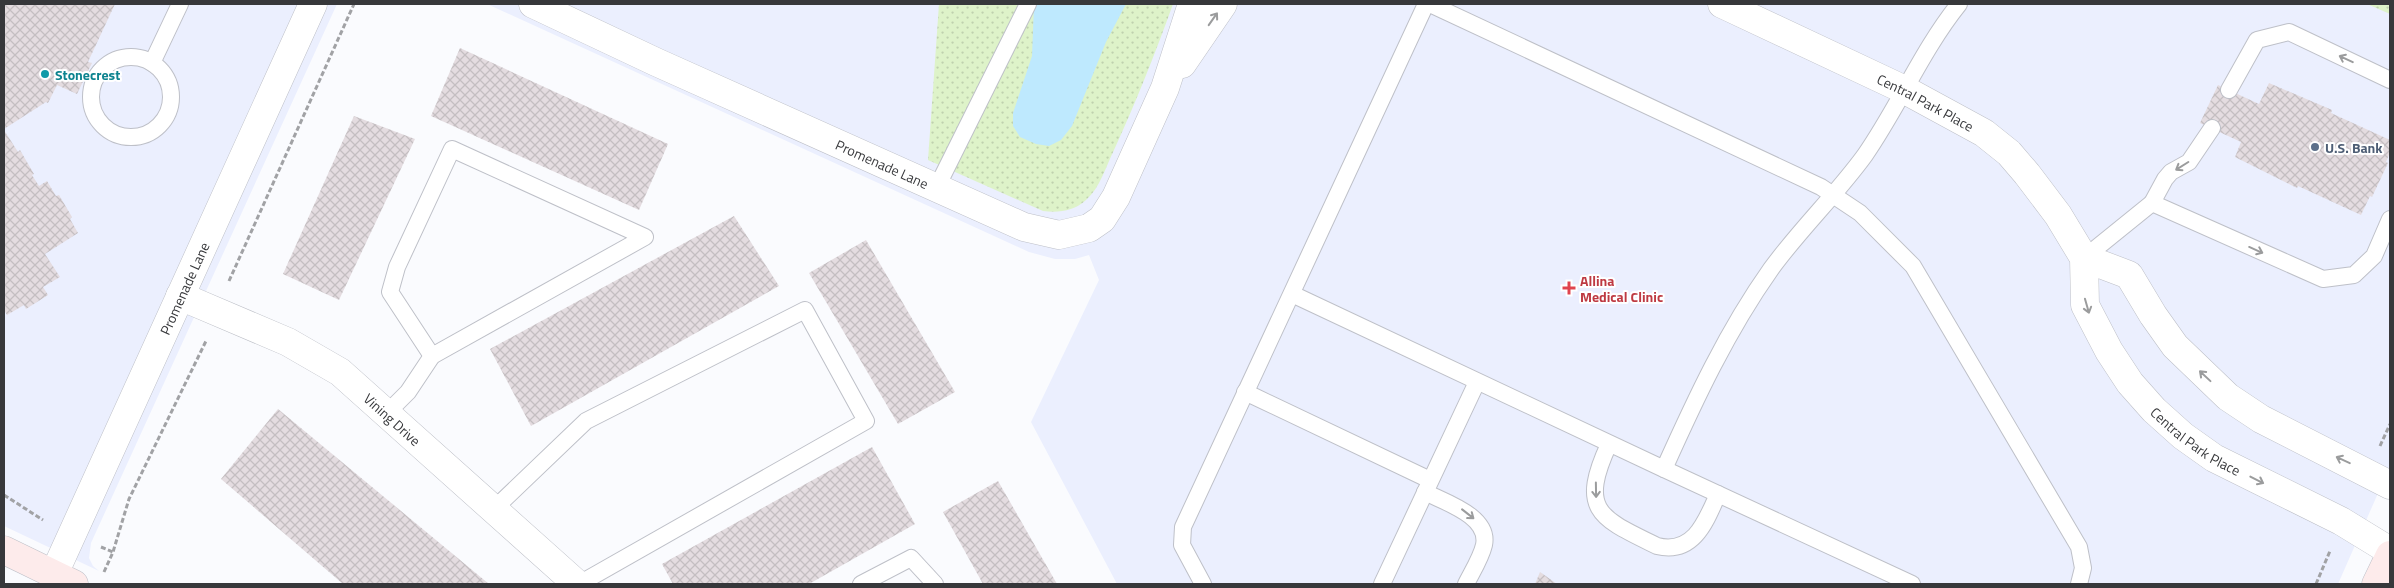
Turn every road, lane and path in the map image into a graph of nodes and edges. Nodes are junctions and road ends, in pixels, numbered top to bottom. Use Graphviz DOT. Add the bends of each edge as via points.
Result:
graph roads {
  1 [pos="180,4"];
  2 [pos="313,4"];
  3 [pos="533,4"];
  4 [pos="1028,4"];
  5 [pos="1192,4"];
  6 [pos="1223,4"];
  7 [pos="1426,4"];
  8 [pos="1430,4"];
  9 [pos="1722,4"];
  10 [pos="1959,4"];
  11 [pos="152,63"];
  12 [pos="2390,80"];
  13 [pos="1165,88"];
  14 [pos="1905,90"];
  15 [pos="2230,90"];
  16 [pos="2212,128"];
  17 [pos="937,187"];
  18 [pos="1832,194"];
  19 [pos="2152,203"];
  20 [pos="2390,219"];
  21 [pos="2084,258"];
  22 [pos="1292,294"];
  23 [pos="180,296"];
  24 [pos="432,356"];
  25 [pos="1477,382"];
  26 [pos="1245,392"];
  27 [pos="386,414"];
  28 [pos="2390,424"];
  29 [pos="2382,441"];
  30 [pos="1609,444"];
  31 [pos="1664,469"];
  32 [pos="2390,485"];
  33 [pos="1428,486"];
  34 [pos="1718,494"];
  35 [pos="494,509"];
  36 [pos="4,550"];
  37 [pos="2390,553"];
  38 [pos="2324,569"];
  39 [pos="64,579"];
  40 [pos="578,584"];
  41 [pos="861,584"];
  42 [pos="935,584"];
  43 [pos="1203,584"];
  44 [pos="1382,584"];
  45 [pos="1466,584"];
  46 [pos="1912,584"];
  47 [pos="2079,584"];
  48 [pos="2316,584"];
  49 [pos="2376,584"];
  1 -- 11 [label="lane"];
  2 -- 23 [label="street, Promenade Lane"];
  3 -- 17 [label="street, Promenade Lane"];
  4 -- 17 [label="lane"];
  5 -- 13 [label="street, Promenade Lane"];
  13 -- 6 [label="street, Promenade Lane, one-way"];
  7 -- 22 [label="lane"];
  8 -- 18 [label="lane"];
  9 -- 14 [label="street, Central Park Place"];
  10 -- 14 [label="lane" via="1935,36"];
  11 -- 11 [label="lane" via="141,58 117,60 98,76 92,88 94,112 110,132 136,137 150,133 161,124 172,99 163,73"];
  12 -- 15 [label="lane, one-way" via="2290,32 2257,40"];
  13 -- 17 [label="street, Promenade Lane" via="1116,196 1102,219 1090,228 1059,235 1042,233"];
  14 -- 18 [label="lane" via="1863,156"];
  14 -- 21 [label="street, Central Park Place" via="1984,132 2009,153 2058,215"];
  16 -- 19 [label="lane, one-way" via="2189,162 2165,179"];
  18 -- 31 [label="lane" via="1771,270 1746,308 1706,378"];
  18 -- 47 [label="lane" via="1860,213 1913,266 2079,547 2083,568"];
  19 -- 20 [label="lane, one-way" via="2322,279 2354,274 2374,256"];
  19 -- 21 [label="lane"];
  32 -- 21 [label="street, one-way" via="2261,419 2228,397 2175,346 2129,275"];
  21 -- 37 [label="street, Central Park Place, one-way" via="2085,305 2114,359 2154,410 2214,458 2342,521"];
  22 -- 25 [label="lane"];
  22 -- 26 [label="lane"];
  23 -- 27 [label="street, Vining Drive" via="288,342 340,372"];
  23 -- 39 [label="street, Promenade Lane"];
  24 -- 24 [label="lane" via="390,292 397,267 452,150 645,237"];
  24 -- 27 [label="lane" via="408,392"];
  25 -- 30 [label="lane"];
  25 -- 33 [label="lane"];
  26 -- 33 [label="lane"];
  26 -- 43 [label="lane" via="1183,527 1182,545"];
  27 -- 35 [label="street, Vining Drive"];
  28 -- 29 [label="path"];
  30 -- 31 [label="lane"];
  30 -- 34 [label="lane, one-way" via="1596,479 1600,512 1615,525 1658,546 1681,546 1694,538"];
  31 -- 34 [label="lane"];
  33 -- 44 [label="lane"];
  33 -- 45 [label="lane, one-way" via="1469,513 1481,527 1484,544"];
  34 -- 46 [label="lane"];
  35 -- 40 [label="street, Vining Drive"];
  35 -- 40 [label="lane" via="586,421 805,310 866,421"];
  36 -- 39 [label="street"];
  37 -- 49 [label="street"];
  38 -- 48 [label="path"];
  41 -- 42 [label="lane" via="911,558"];
}
